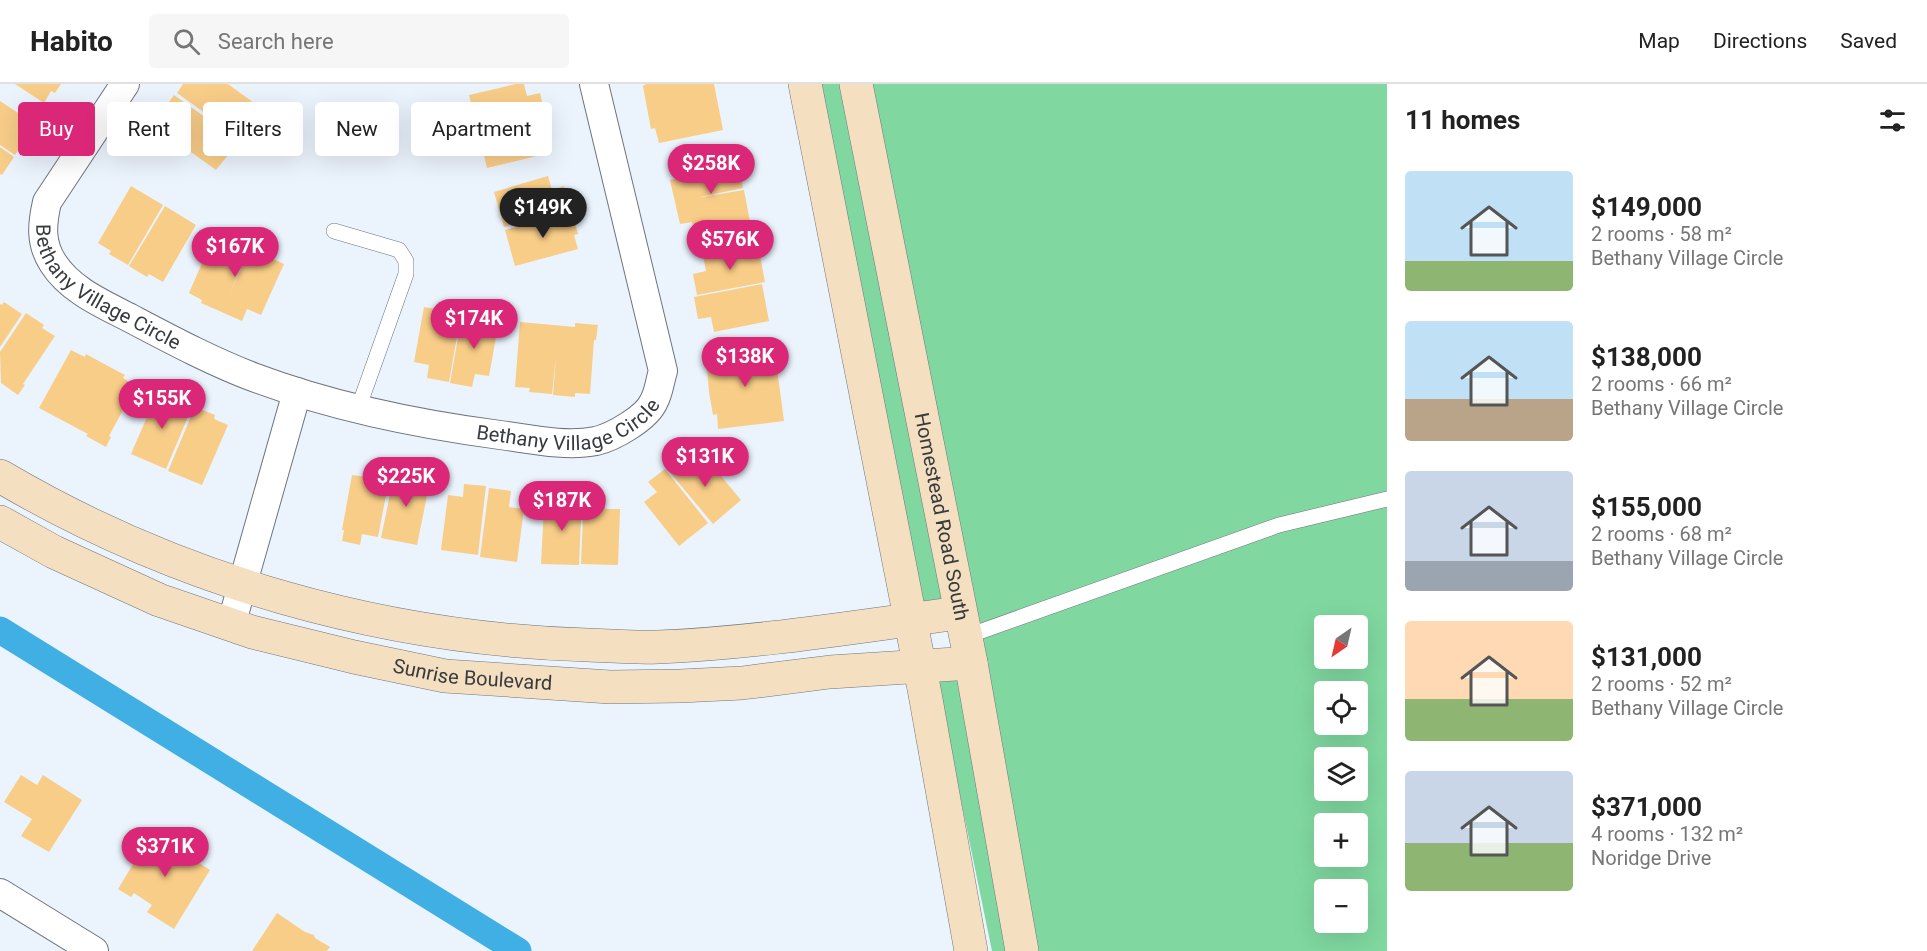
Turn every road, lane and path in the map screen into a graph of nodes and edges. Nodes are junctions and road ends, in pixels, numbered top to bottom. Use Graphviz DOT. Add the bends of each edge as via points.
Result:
graph roads {
  1 [pos="125,84"];
  2 [pos="594,84"];
  3 [pos="805,84"];
  4 [pos="856,84"];
  5 [pos="334,231"];
  6 [pos="297,392"];
  7 [pos="358,409"];
  8 [pos="0,476"];
  9 [pos="1387,499"];
  10 [pos="0,522"];
  11 [pos="243,585"];
  12 [pos="910,620"];
  13 [pos="231,625"];
  14 [pos="965,638"];
  15 [pos="919,666"];
  16 [pos="0,893"];
  17 [pos="94,951"];
  18 [pos="970,951"];
  19 [pos="1022,951"];
  1 -- 6 [label="street, Bethany Village Circle" via="47,202 43,243 53,263 69,281 97,300 165,336 250,376"];
  2 -- 7 [label="street, Bethany Village Circle" via="663,371 654,403 629,428 596,441 569,443 463,430"];
  3 -- 12 [label="street"];
  4 -- 14 [label="street, Homestead Road South"];
  5 -- 7 [label="lane" via="399,250 406,261 406,274"];
  6 -- 7 [label="street, Bethany Village Circle"];
  6 -- 11 [label="street"];
  8 -- 11 [label="street, Sunrise Boulevard" via="98,529"];
  9 -- 14 [label="lane" via="1279,525"];
  10 -- 13 [label="street, Sunrise Boulevard" via="54,552 159,600"];
  11 -- 12 [label="street, Sunrise Boulevard" via="349,615 446,633 542,644 711,644"];
  11 -- 13 [label="street"];
  12 -- 14 [label="street, Sunrise Boulevard"];
  12 -- 15 [label="street"];
  13 -- 15 [label="street, Sunrise Boulevard" via="445,676 530,683 680,686"];
  14 -- 15 [label="street, Sunrise Boulevard"];
  14 -- 19 [label="street, Homestead Road South"];
  15 -- 18 [label="street"];
  16 -- 17 [label="street"];
}
